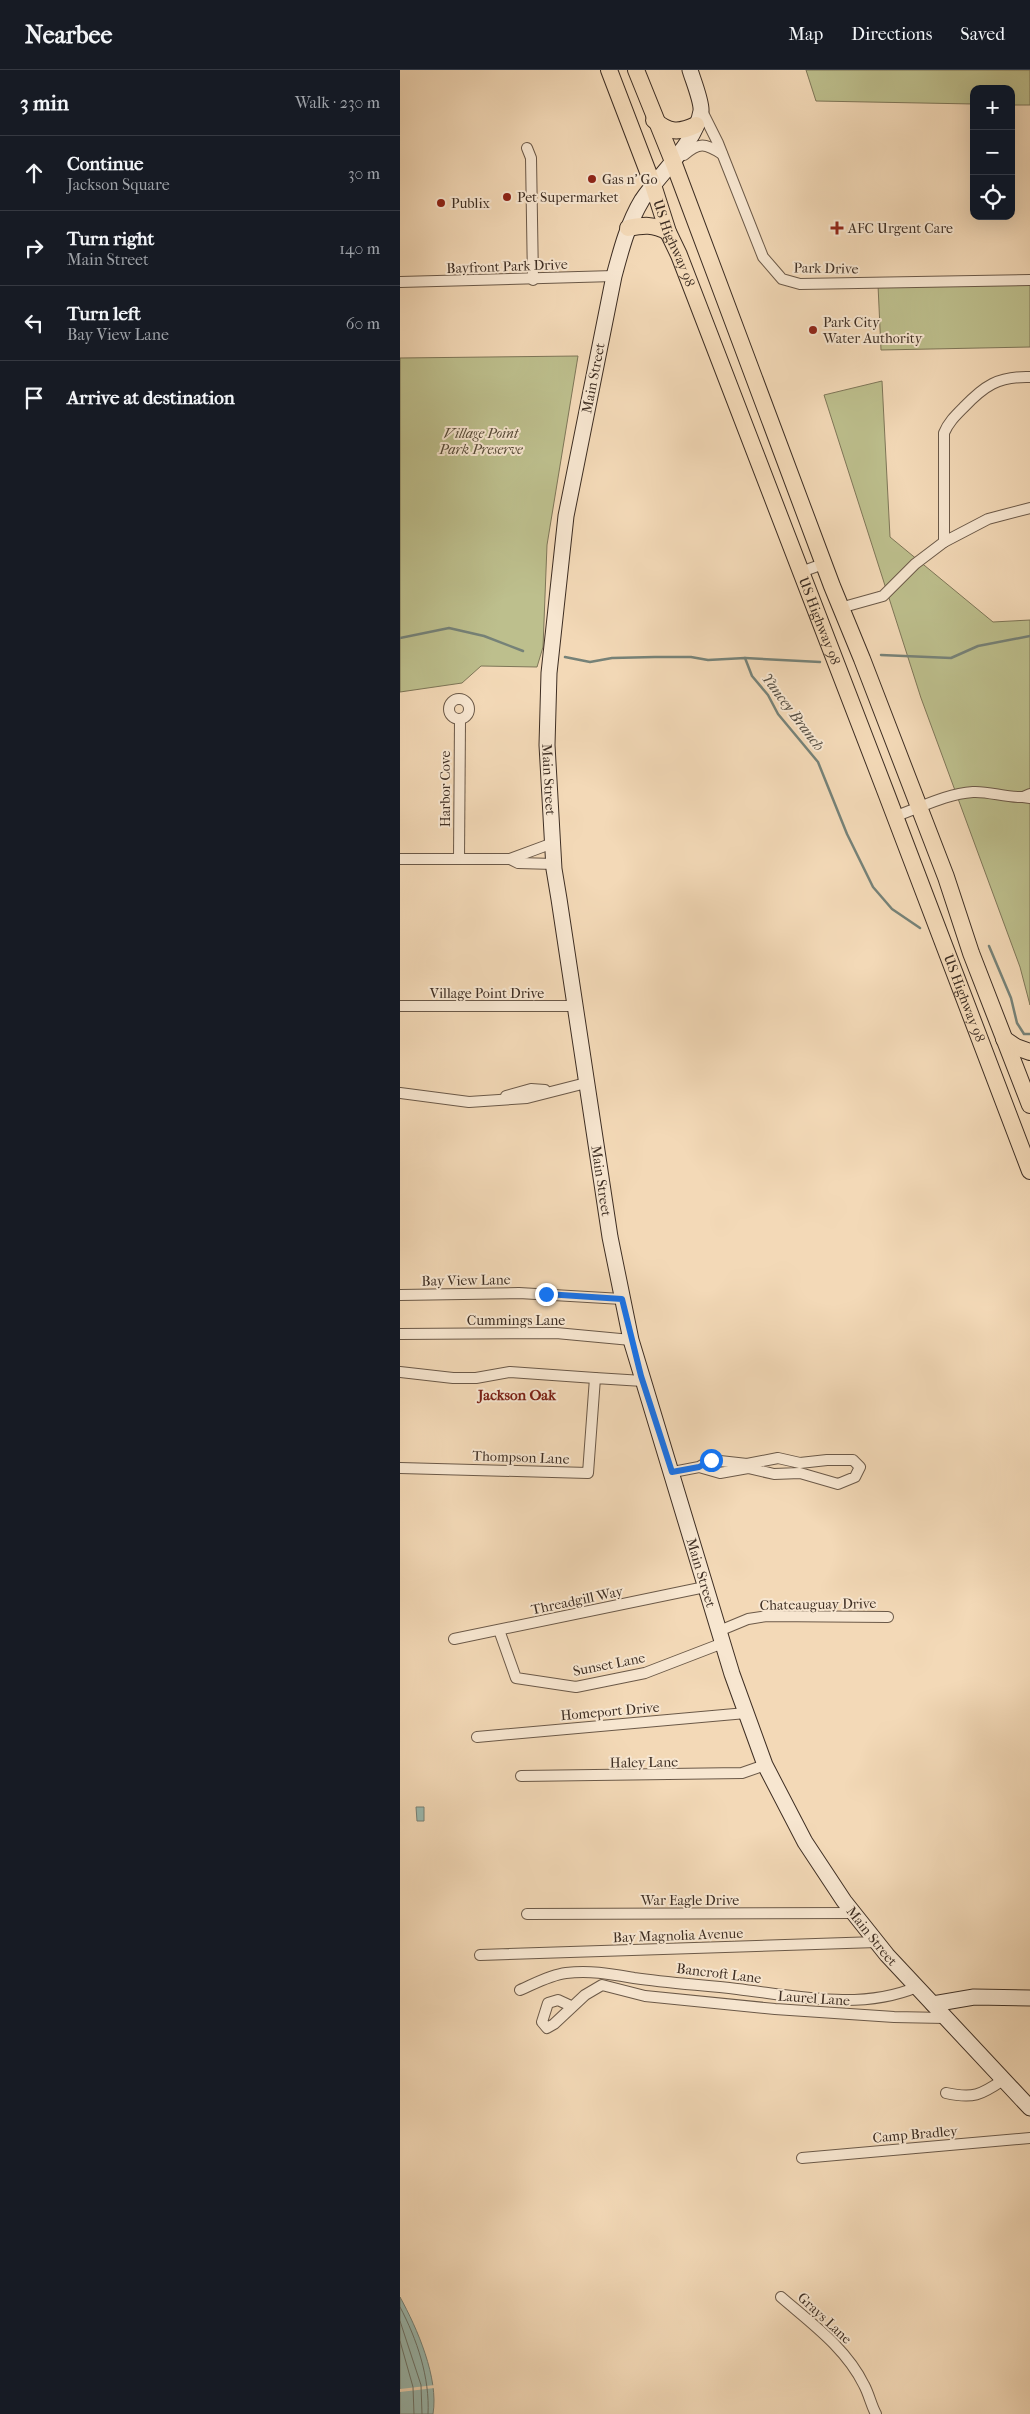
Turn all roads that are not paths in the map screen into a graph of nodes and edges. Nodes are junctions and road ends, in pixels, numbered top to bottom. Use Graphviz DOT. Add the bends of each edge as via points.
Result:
graph roads {
  1 [pos="609,70"];
  2 [pos="636,70"];
  3 [pos="690,70"];
  4 [pos="701,109"];
  5 [pos="654,120"];
  6 [pos="696,125"];
  7 [pos="527,148"];
  8 [pos="722,154"];
  9 [pos="674,164"];
  10 [pos="653,185"];
  11 [pos="628,228"];
  12 [pos="668,232"];
  13 [pos="614,276"];
  14 [pos="533,280"];
  15 [pos="1030,280"];
  16 [pos="400,282"];
  17 [pos="1030,377"];
  18 [pos="1030,508"];
  19 [pos="944,542"];
  20 [pos="824,564"];
  21 [pos="801,572"];
  22 [pos="840,608"];
  23 [pos="460,720"];
  24 [pos="1028,796"];
  25 [pos="919,808"];
  26 [pos="896,816"];
  27 [pos="552,843"];
  28 [pos="400,859"];
  29 [pos="459,859"];
  30 [pos="510,859"];
  31 [pos="554,864"];
  32 [pos="400,1006"];
  33 [pos="575,1006"];
  34 [pos="1004,1039"];
  35 [pos="1030,1052"];
  36 [pos="1030,1075"];
  37 [pos="586,1082"];
  38 [pos="400,1093"];
  39 [pos="1028,1102"];
  40 [pos="1030,1171"];
  41 [pos="400,1295"];
  42 [pos="622,1299"];
  43 [pos="400,1334"];
  44 [pos="631,1340"];
  45 [pos="400,1372"];
  46 [pos="595,1378"];
  47 [pos="643,1381"];
  48 [pos="748,1466"];
  49 [pos="400,1468"];
  50 [pos="800,1468"];
  51 [pos="672,1472"];
  52 [pos="705,1588"];
  53 [pos="888,1617"];
  54 [pos="499,1630"];
  55 [pos="721,1637"];
  56 [pos="454,1639"];
  57 [pos="746,1712"];
  58 [pos="477,1738"];
  59 [pos="766,1765"];
  60 [pos="521,1776"];
  61 [pos="854,1913"];
  62 [pos="527,1914"];
  63 [pos="877,1942"];
  64 [pos="480,1955"];
  65 [pos="917,1987"];
  66 [pos="520,1990"];
  67 [pos="1030,1998"];
  68 [pos="933,2004"];
  69 [pos="571,2006"];
  70 [pos="945,2018"];
  71 [pos="1003,2080"];
  72 [pos="946,2093"];
  73 [pos="1030,2108"];
  74 [pos="1030,2138"];
  75 [pos="802,2158"];
  76 [pos="781,2297"];
  77 [pos="876,2414"];
  1 -- 10 [label="main road, US Highway 98"];
  2 -- 5 [label="main road, US Highway 98"];
  3 -- 4 [label="main road"];
  4 -- 6 [label="main road, Main Street"];
  4 -- 8 [label="street, Park Drive"];
  5 -- 6 [label="main road" via="671,131 683,131"];
  5 -- 9 [label="main road, US Highway 98"];
  6 -- 9 [label="main road, Main Street"];
  7 -- 14 [label="street" via="532,158"];
  8 -- 9 [label="street" via="711,147 693,146"];
  8 -- 15 [label="street, Park Drive" via="763,257 782,279 800,284"];
  9 -- 10 [label="main road, Main Street"];
  9 -- 20 [label="main road, US Highway 98"];
  10 -- 11 [label="main road, Main Street"];
  10 -- 12 [label="main road, US Highway 98"];
  11 -- 12 [label="main road" via="656,225"];
  11 -- 13 [label="main road, Main Street"];
  12 -- 21 [label="main road, US Highway 98"];
  13 -- 14 [label="street, Bayfront Park Drive"];
  13 -- 27 [label="main road, Main Street" via="566,516 554,625 547,708"];
  14 -- 16 [label="street, Bayfront Park Drive"];
  17 -- 19 [label="street" via="1004,378 987,385 948,424 944,433"];
  18 -- 19 [label="street" via="988,519"];
  19 -- 22 [label="street" via="915,564 883,596"];
  20 -- 21 [label="street"];
  20 -- 22 [label="main road, US Highway 98"];
  21 -- 26 [label="main road, US Highway 98"];
  22 -- 25 [label="main road, US Highway 98"];
  23 -- 29 [label="street, Harbor Cove"];
  24 -- 25 [label="street" via="1008,798 974,792 937,799"];
  25 -- 26 [label="street"];
  25 -- 34 [label="main road, US Highway 98"];
  26 -- 40 [label="main road, US Highway 98"];
  27 -- 30 [label="street"];
  27 -- 31 [label="main road, Main Street"];
  28 -- 29 [label="street"];
  29 -- 30 [label="street"];
  30 -- 31 [label="street" via="518,863"];
  31 -- 33 [label="main road, Main Street"];
  32 -- 33 [label="street, Village Point Drive"];
  33 -- 37 [label="main road, Main Street"];
  34 -- 35 [label="main road"];
  34 -- 39 [label="main road, US Highway 98"];
  36 -- 39 [label="main road"];
  37 -- 38 [label="street" via="557,1091 531,1090 498,1099 469,1102"];
  37 -- 42 [label="main road, Main Street"];
  41 -- 42 [label="street, Bay View Lane" via="518,1293"];
  42 -- 44 [label="main road, Main Street"];
  43 -- 44 [label="street, Cummings Lane" via="556,1333"];
  44 -- 47 [label="main road, Main Street"];
  45 -- 46 [label="street" via="453,1378 510,1372"];
  46 -- 47 [label="street"];
  46 -- 49 [label="street, Thompson Lane" via="588,1472"];
  47 -- 51 [label="main road, Main Street"];
  48 -- 50 [label="street" via="774,1474"];
  48 -- 50 [label="street" via="778,1458"];
  48 -- 51 [label="street" via="711,1460 699,1467"];
  50 -- 50 [label="street" via="838,1484 855,1477 860,1467 854,1460 827,1460"];
  51 -- 52 [label="main road, Main Street"];
  52 -- 54 [label="street, Threadgill Way"];
  52 -- 55 [label="main road, Main Street"];
  53 -- 55 [label="street, Chateauguay Drive" via="767,1616 748,1619"];
  54 -- 55 [label="street, Sunset Lane" via="516,1678 576,1687 645,1673"];
  54 -- 56 [label="street, Threadgill Way"];
  55 -- 57 [label="main road, Main Street"];
  57 -- 58 [label="street, Homeport Drive"];
  57 -- 59 [label="main road, Main Street"];
  59 -- 60 [label="street, Haley Lane" via="742,1774"];
  59 -- 61 [label="main road, Main Street" via="805,1842"];
  61 -- 62 [label="street, War Eagle Drive"];
  61 -- 63 [label="main road, Main Street"];
  63 -- 64 [label="street, Bay Magnolia Avenue"];
  63 -- 65 [label="main road, Main Street"];
  65 -- 66 [label="street, Bancroft Lane" via="896,1996 860,2000 581,1972 564,1973"];
  65 -- 68 [label="main road, Main Street"];
  67 -- 68 [label="main road" via="974,1997"];
  68 -- 70 [label="main road, Main Street"];
  69 -- 70 [label="street, Laurel Lane" via="602,1985 645,1996 775,2009"];
  70 -- 71 [label="main road, Main Street"];
  71 -- 72 [label="street" via="981,2096 962,2097"];
  71 -- 73 [label="main road, Main Street"];
  74 -- 75 [label="street, Camp Bradley"];
  76 -- 77 [label="street, Grays Lane" via="829,2338 849,2360 864,2384"];
}
